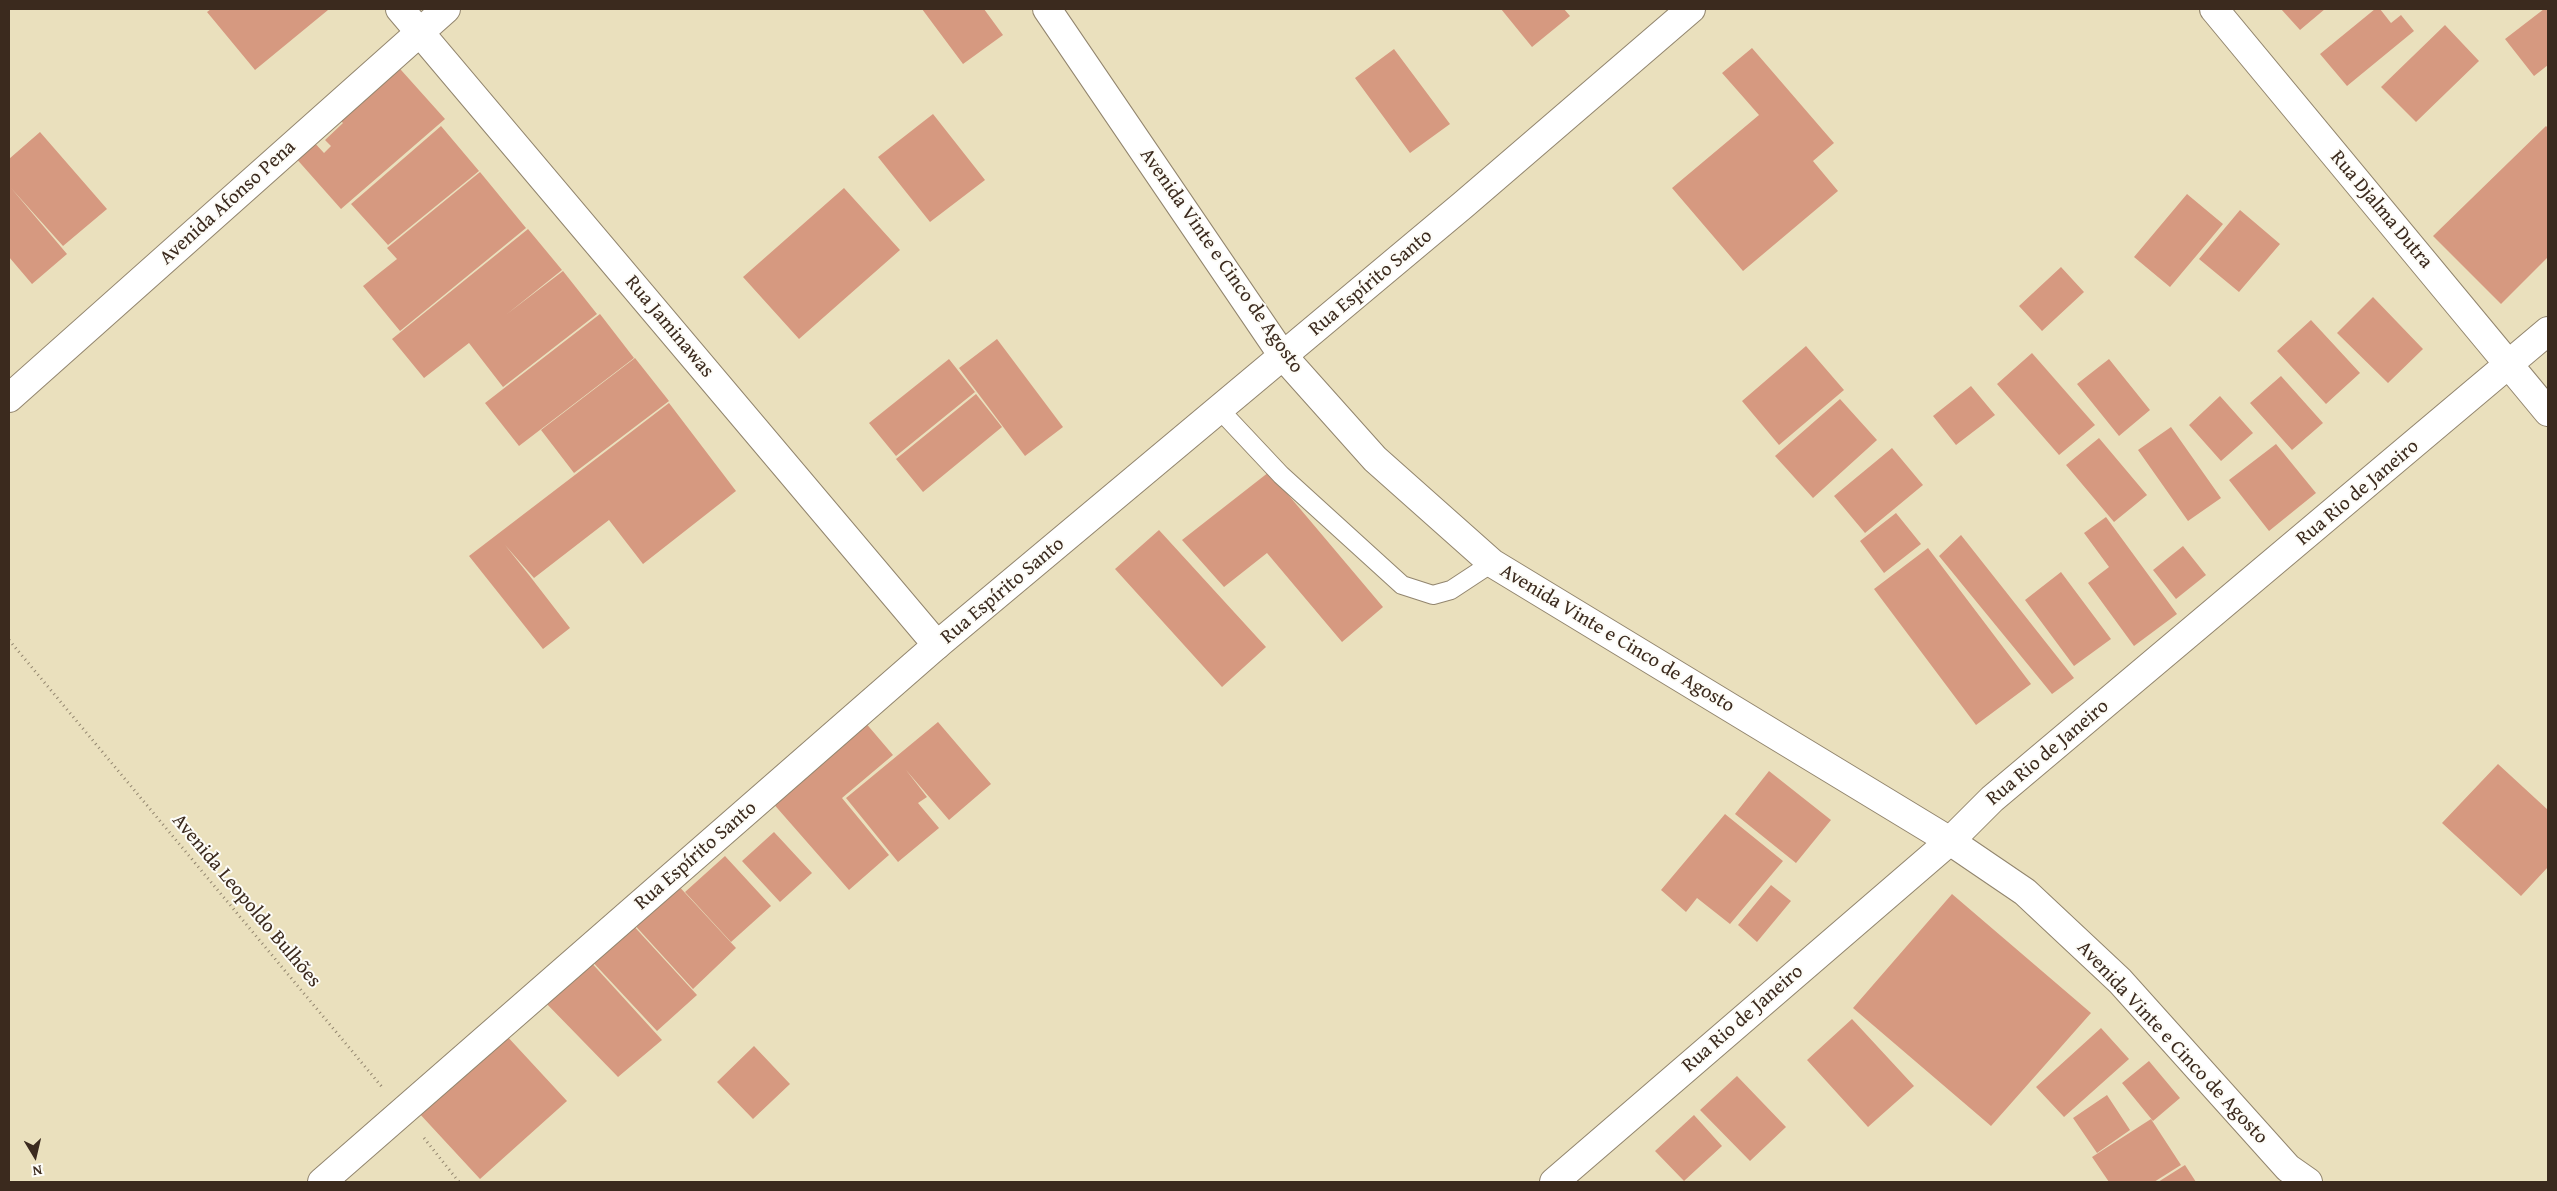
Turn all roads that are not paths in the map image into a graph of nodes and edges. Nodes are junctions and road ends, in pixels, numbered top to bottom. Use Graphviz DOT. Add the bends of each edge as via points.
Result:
graph roads {
  1 [pos="400,9"];
  2 [pos="446,9"];
  3 [pos="1047,9"];
  4 [pos="1691,9"];
  5 [pos="2214,9"];
  6 [pos="421,32"];
  7 [pos="2548,331"];
  8 [pos="1283,356"];
  9 [pos="2510,365"];
  10 [pos="9,398"];
  11 [pos="1219,409"];
  12 [pos="2548,412"];
  13 [pos="1492,563"];
  14 [pos="937,645"];
  15 [pos="1950,841"];
  16 [pos="2296,1178"];
  17 [pos="322,1182"];
  18 [pos="1554,1182"];
  1 -- 6 [label="street, Rua Jaminawas"];
  2 -- 6 [label="street, Avenida Afonso Pena"];
  3 -- 8 [label="street, Avenida Vinte e Cinco de Agosto"];
  4 -- 8 [label="street, Rua Espírito Santo"];
  5 -- 9 [label="street, Rua Djalma Dutra"];
  6 -- 10 [label="street, Avenida Afonso Pena"];
  6 -- 14 [label="street, Rua Jaminawas"];
  7 -- 9 [label="street, Rua Rio de Janeiro"];
  8 -- 11 [label="street, Rua Espírito Santo"];
  8 -- 13 [label="street, Avenida Vinte e Cinco de Agosto" via="1375,459"];
  9 -- 12 [label="street, Rua Djalma Dutra"];
  9 -- 15 [label="street, Rua Rio de Janeiro" via="2000,793"];
  11 -- 13 [label="lane" via="1281,475 1402,585 1433,594 1451,590"];
  11 -- 14 [label="street, Rua Espírito Santo"];
  13 -- 15 [label="street, Avenida Vinte e Cinco de Agosto"];
  14 -- 17 [label="street, Rua Espírito Santo"];
  15 -- 16 [label="street, Avenida Vinte e Cinco de Agosto" via="2025,892 2120,981"];
  15 -- 18 [label="street, Rua Rio de Janeiro"];
}
